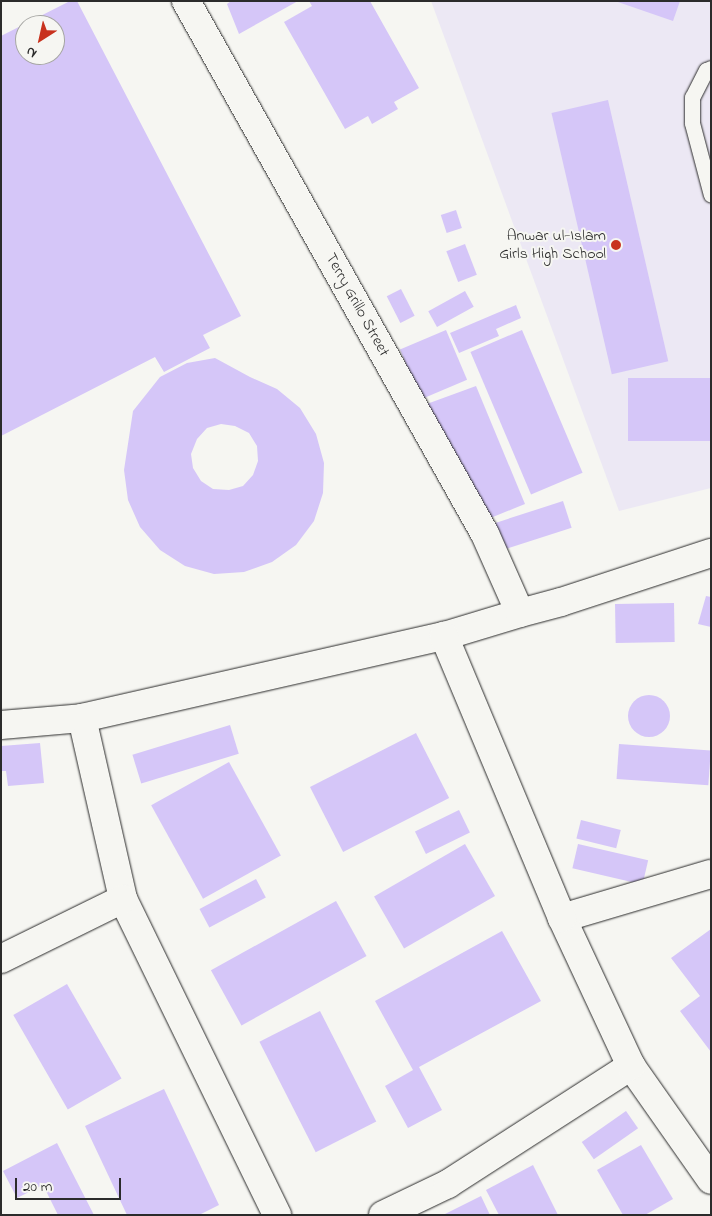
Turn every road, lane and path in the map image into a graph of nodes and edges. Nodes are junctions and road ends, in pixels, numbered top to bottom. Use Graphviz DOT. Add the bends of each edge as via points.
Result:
graph roads {
  1 [pos="186,1"];
  2 [pos="711,68"];
  3 [pos="711,195"];
  4 [pos="711,553"];
  5 [pos="520,613"];
  6 [pos="444,636"];
  7 [pos="82,718"];
  8 [pos="1,724"];
  9 [pos="711,874"];
  10 [pos="123,899"];
  11 [pos="562,918"];
  12 [pos="1,959"];
  13 [pos="631,1066"];
  14 [pos="711,1180"];
  15 [pos="277,1215"];
  16 [pos="383,1215"];
  1 -- 5 [label="street, Terry Grillo Street" via="485,534"];
  2 -- 3 [label="lane" via="706,70 692,97 692,123"];
  4 -- 5 [label="street"];
  5 -- 6 [label="street"];
  6 -- 7 [label="street"];
  6 -- 11 [label="street"];
  7 -- 8 [label="street"];
  7 -- 10 [label="street"];
  9 -- 11 [label="street"];
  10 -- 12 [label="street"];
  10 -- 15 [label="street"];
  11 -- 13 [label="street"];
  13 -- 14 [label="street"];
  13 -- 16 [label="street" via="448,1184"];
}
